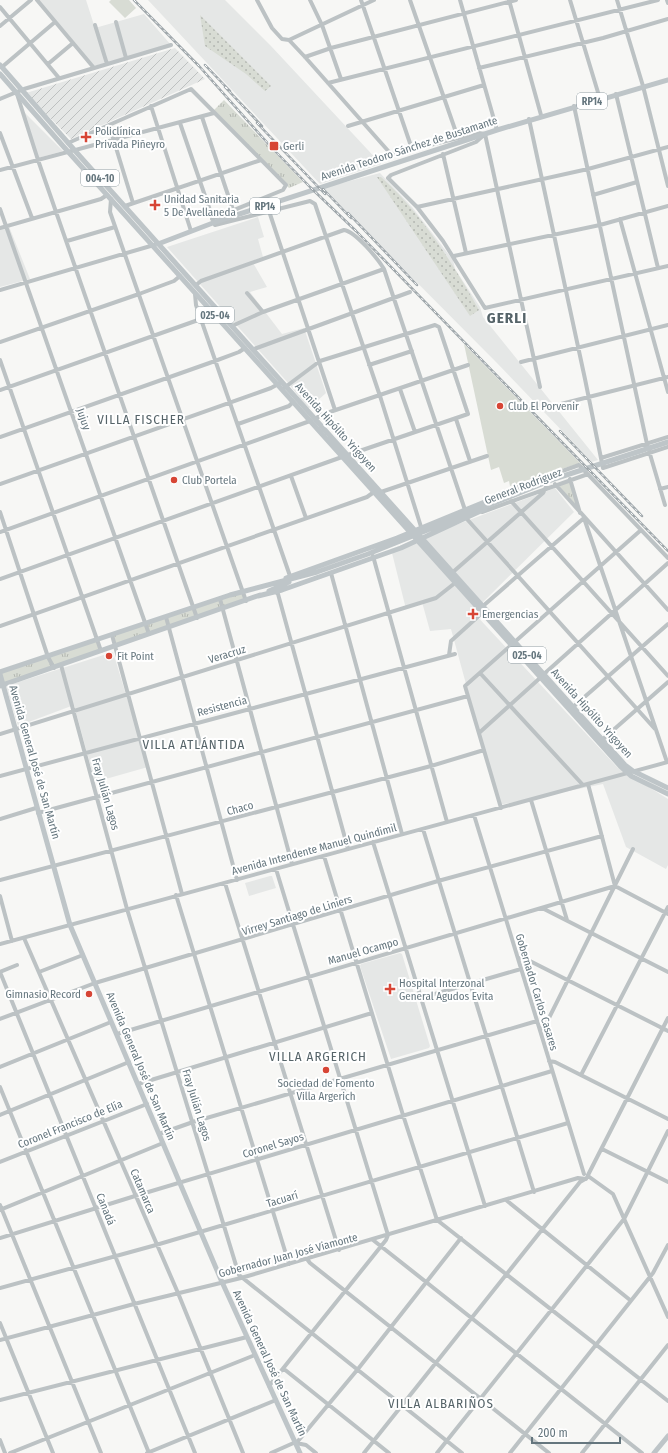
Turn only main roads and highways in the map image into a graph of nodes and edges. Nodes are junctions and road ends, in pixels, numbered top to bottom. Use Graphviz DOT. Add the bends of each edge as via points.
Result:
graph roads {
  1 [pos="1,66"];
  2 [pos="0,74"];
  3 [pos="668,80"];
  4 [pos="19,92"];
  5 [pos="156,245"];
  6 [pos="668,442"];
  7 [pos="587,471"];
  8 [pos="412,532"];
  9 [pos="420,540"];
  10 [pos="307,575"];
  11 [pos="268,584"];
  12 [pos="258,596"];
  13 [pos="513,643"];
  14 [pos="0,673"];
  15 [pos="542,676"];
  16 [pos="1,685"];
  17 [pos="668,788"];
  18 [pos="668,794"];
  19 [pos="668,1437"];
  20 [pos="300,1453"];
  21 [pos="654,1453"];
  1 -- 4 [label="main road, Avenida Hipólito Yrigoyen / 004-10"];
  2 -- 4 [label="main road, Avenida Hipólito Yrigoyen / 004-10"];
  3 -- 5 [label="main road, Avenida Teodoro Sánchez de Bustamante / RP14" via="529,119 213,221"];
  4 -- 5 [label="main road, Avenida Hipólito Yrigoyen / 004-10" via="125,206"];
  4 -- 5 [label="main road, Avenida Hipólito Yrigoyen / 004-10" via="68,152"];
  5 -- 8 [label="main road, Avenida Hipólito Yrigoyen / 025-04" via="180,276 277,385"];
  5 -- 8 [label="main road, Avenida Hipólito Yrigoyen / 025-04" via="254,349 381,492"];
  6 -- 7 [label="main road"];
  7 -- 8 [label="main road, General Rodríguez" via="547,478"];
  7 -- 9 [label="main road, General Rodríguez" via="466,518"];
  7 -- 10 [label="main road" via="542,484 368,554"];
  8 -- 9 [label="main road, Avenida Hipólito Yrigoyen / 025-04"];
  8 -- 11 [label="main road, General Rodríguez"];
  9 -- 12 [label="main road, General Rodríguez" via="331,573"];
  9 -- 13 [label="main road, Avenida Hipólito Yrigoyen / 025-04" via="482,613"];
  9 -- 13 [label="main road, Avenida Hipólito Yrigoyen / 025-04" via="453,572"];
  10 -- 11 [label="main road"];
  10 -- 12 [label="main road"];
  11 -- 14 [label="main road"];
  12 -- 16 [label="main road"];
  13 -- 15 [label="main road, Avenida Hipólito Yrigoyen / 025-04"];
  14 -- 16 [label="main road, Avenida General José de San Martín"];
  15 -- 17 [label="main road, Avenida Hipólito Yrigoyen / 025-04" via="625,764 633,771"];
  15 -- 18 [label="main road, Avenida Hipólito Yrigoyen / 025-04" via="626,772"];
  16 -- 20 [label="main road, Avenida General José de San Martín" via="70,925 222,1282"];
  19 -- 21 [label="main road"];
}
